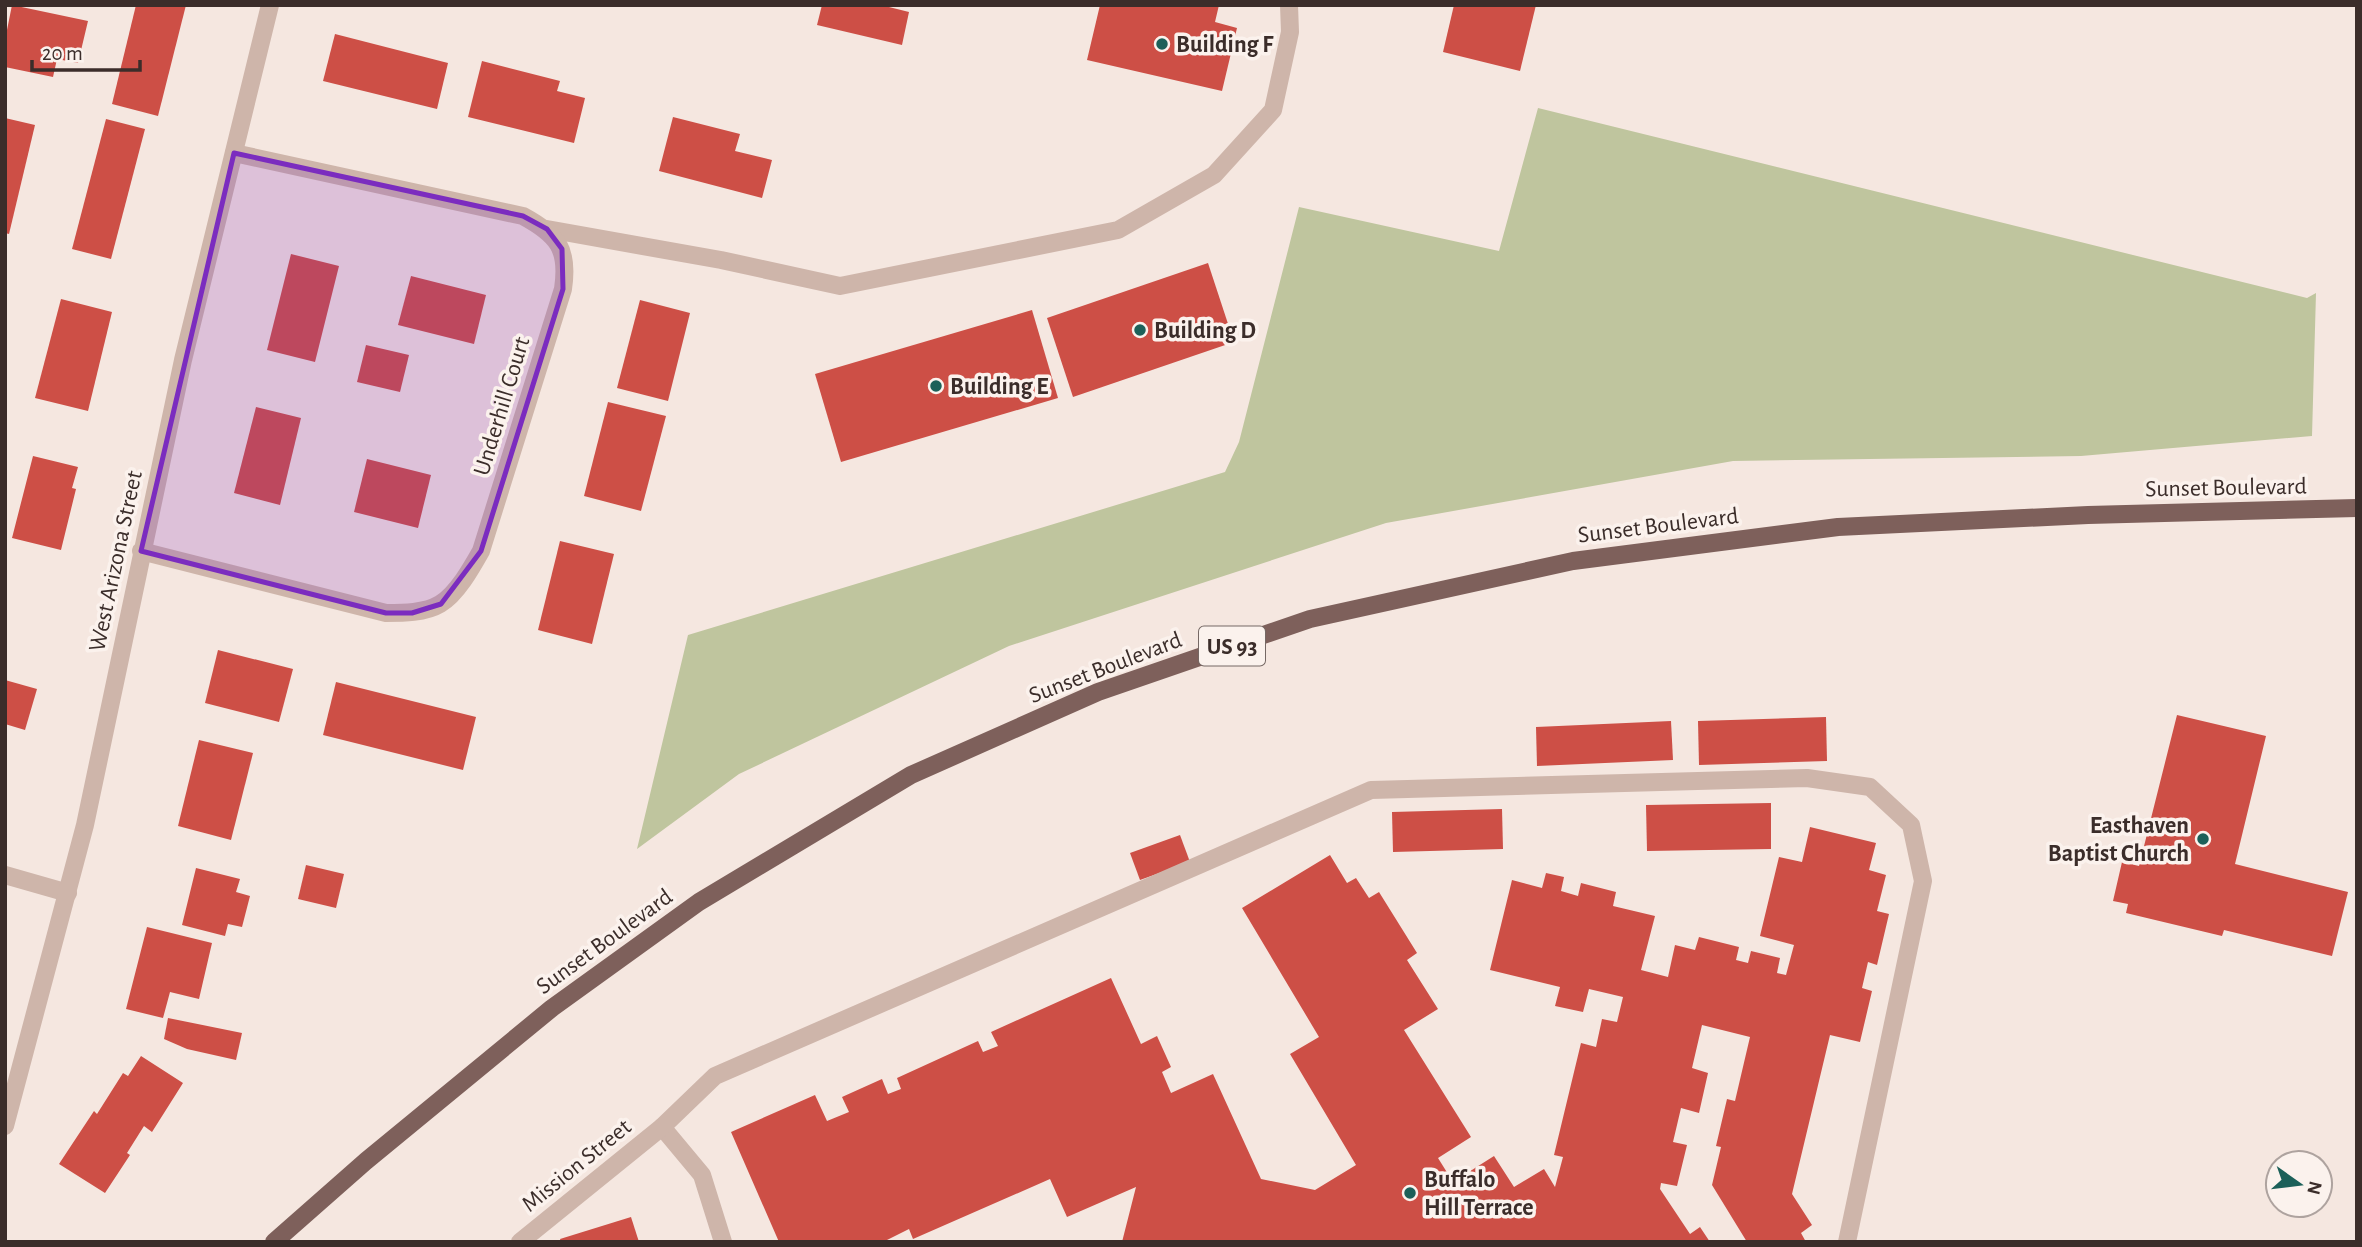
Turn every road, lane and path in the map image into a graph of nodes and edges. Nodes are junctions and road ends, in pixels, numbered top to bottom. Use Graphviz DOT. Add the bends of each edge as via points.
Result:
graph roads {
  1 [pos="270,5"];
  2 [pos="1289,5"];
  3 [pos="234,153"];
  4 [pos="547,229"];
  5 [pos="2357,508"];
  6 [pos="141,551"];
  7 [pos="5,876"];
  8 [pos="68,893"];
  9 [pos="5,1126"];
  10 [pos="662,1128"];
  11 [pos="274,1242"];
  12 [pos="520,1242"];
  13 [pos="723,1242"];
  14 [pos="1847,1242"];
  1 -- 3 [label="street, West Arizona Street"];
  2 -- 4 [label="street" via="1290,32 1273,110 1214,175 1118,230 840,286"];
  3 -- 4 [label="street" via="523,216"];
  3 -- 6 [label="street, West Arizona Street"];
  4 -- 6 [label="street, Underhill Court" via="562,249 563,289 481,551 466,577 441,604 412,613 386,613"];
  5 -- 11 [label="main road, Sunset Boulevard / US 93" via="1838,527 1573,561 1310,619 1098,692 911,775 699,902 552,1008"];
  6 -- 8 [label="street, West Arizona Street"];
  7 -- 8 [label="street"];
  8 -- 9 [label="street, West Arizona Street"];
  10 -- 12 [label="street, Mission Street"];
  10 -- 13 [label="street" via="702,1175"];
  10 -- 14 [label="street, Mission Street" via="715,1076 1371,790 1807,778 1870,787 1911,825 1923,881"];
}
